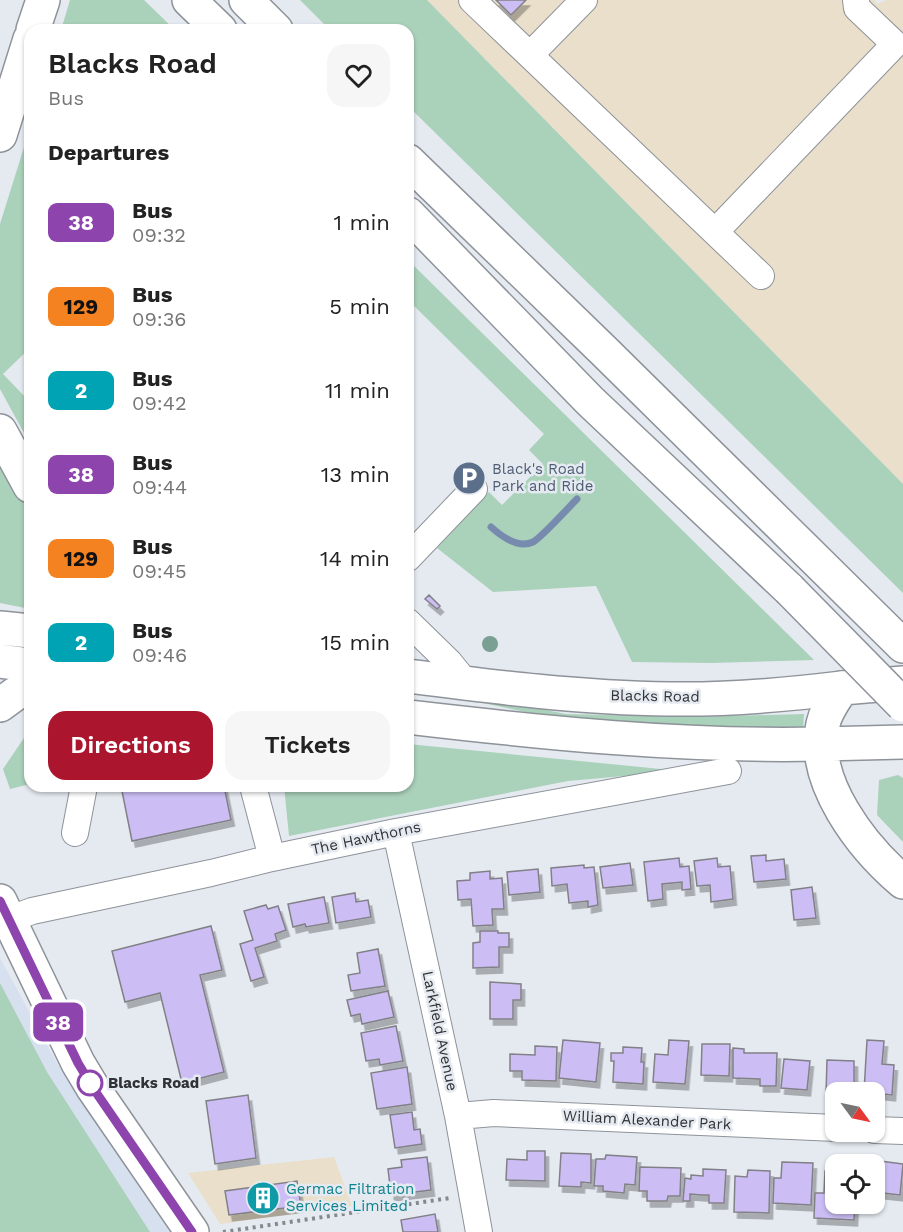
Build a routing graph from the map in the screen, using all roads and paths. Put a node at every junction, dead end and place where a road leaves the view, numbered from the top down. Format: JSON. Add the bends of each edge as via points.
{"nodes":[{"id":1,"x":43,"y":0,"type":"edge"},
{"id":2,"x":189,"y":0,"type":"edge"},
{"id":3,"x":246,"y":0,"type":"edge"},
{"id":4,"x":472,"y":0,"type":"edge"},
{"id":5,"x":584,"y":0,"type":"edge"},
{"id":6,"x":855,"y":0,"type":"edge"},
{"id":7,"x":35,"y":24,"type":"edge"},
{"id":8,"x":214,"y":24,"type":"edge"},
{"id":9,"x":270,"y":24,"type":"edge"},
{"id":10,"x":530,"y":55,"type":"junction"},
{"id":11,"x":24,"y":58,"type":"edge"},
{"id":12,"x":0,"y":135,"type":"edge"},
{"id":13,"x":414,"y":167,"type":"edge"},
{"id":14,"x":414,"y":220,"type":"edge"},
{"id":15,"x":715,"y":232,"type":"junction"},
{"id":16,"x":760,"y":276,"type":"dead end"},
{"id":17,"x":0,"y":431,"type":"edge"},
{"id":18,"x":24,"y":475,"type":"edge"},
{"id":19,"x":474,"y":489,"type":"dead end"},
{"id":20,"x":414,"y":552,"type":"edge"},
{"id":21,"x":0,"y":628,"type":"edge"},
{"id":22,"x":414,"y":628,"type":"edge"},
{"id":23,"x":24,"y":630,"type":"edge"},
{"id":24,"x":893,"y":636,"type":"edge"},
{"id":25,"x":0,"y":661,"type":"edge"},
{"id":26,"x":24,"y":663,"type":"edge"},
{"id":27,"x":414,"y":677,"type":"edge"},
{"id":28,"x":466,"y":683,"type":"junction"},
{"id":29,"x":903,"y":683,"type":"edge"},
{"id":30,"x":842,"y":688,"type":"junction"},
{"id":31,"x":24,"y":689,"type":"edge"},
{"id":32,"x":0,"y":705,"type":"edge"},
{"id":33,"x":903,"y":705,"type":"edge"},
{"id":34,"x":414,"y":718,"type":"edge"},
{"id":35,"x":903,"y":742,"type":"edge"},
{"id":36,"x":820,"y":744,"type":"junction"},
{"id":37,"x":728,"y":771,"type":"dead end"},
{"id":38,"x":83,"y":792,"type":"edge"},
{"id":39,"x":255,"y":792,"type":"edge"},
{"id":40,"x":396,"y":832,"type":"junction"},
{"id":41,"x":75,"y":833,"type":"dead end"},
{"id":42,"x":272,"y":858,"type":"junction"},
{"id":43,"x":903,"y":882,"type":"edge"},
{"id":44,"x":4,"y":910,"type":"edge"},
{"id":45,"x":458,"y":1116,"type":"junction"},
{"id":46,"x":825,"y":1128,"type":"edge"},
{"id":47,"x":885,"y":1130,"type":"edge"},
{"id":48,"x":903,"y":1131,"type":"edge"},
{"id":49,"x":472,"y":1195,"type":"junction"},
{"id":50,"x":192,"y":1232,"type":"edge"},
{"id":51,"x":223,"y":1232,"type":"edge"},
{"id":52,"x":478,"y":1232,"type":"edge"}],
"edges":[{"from":1,"to":7,"type":"main road"},
{"from":2,"to":8,"type":"main road"},
{"from":3,"to":9,"type":"main road"},
{"from":4,"to":10,"type":"street"},
{"from":5,"to":10,"type":"street"},
{"from":6,"to":15,"type":"street","via":[[858,8],[895,44]]},
{"from":10,"to":15,"type":"street"},
{"from":11,"to":12,"type":"main road"},
{"from":13,"to":24,"type":"main road"},
{"from":14,"to":33,"type":"main road","bridge":true,"via":[[590,401],[789,589]]},
{"from":15,"to":16,"type":"street"},
{"from":17,"to":18,"type":"main road"},
{"from":19,"to":20,"type":"street"},
{"from":21,"to":23,"type":"main road"},
{"from":22,"to":28,"type":"street"},
{"from":25,"to":26,"type":"main road"},
{"from":27,"to":28,"type":"main road","name":"Blacks Road"},
{"from":28,"to":30,"type":"main road","name":"Blacks Road","via":[[669,699]]},
{"from":29,"to":30,"type":"main road","name":"Blacks Road"},
{"from":30,"to":36,"type":"main road","via":[[828,711]]},
{"from":31,"to":32,"type":"main road"},
{"from":34,"to":36,"type":"main road","via":[[620,739],[715,745]]},
{"from":35,"to":36,"type":"main road"},
{"from":36,"to":43,"type":"main road","via":[[826,776],[838,804],[873,853]]},
{"from":37,"to":40,"type":"street","name":"The Hawthorns"},
{"from":38,"to":41,"type":"street"},
{"from":39,"to":42,"type":"street"},
{"from":40,"to":42,"type":"street","name":"The Hawthorns"},
{"from":40,"to":45,"type":"street","name":"Larkfield Avenue"},
{"from":42,"to":44,"type":"street","name":"The Hawthorns","via":[[32,911]]},
{"from":44,"to":50,"type":"main road","via":[[83,1071]]},
{"from":45,"to":46,"type":"street","name":"William Alexander Park","via":[[494,1113]]},
{"from":45,"to":49,"type":"street","name":"Larkfield Avenue"},
{"from":47,"to":48,"type":"street"},
{"from":49,"to":51,"type":"path"},
{"from":49,"to":52,"type":"street","name":"Larkfield Avenue"}]}
